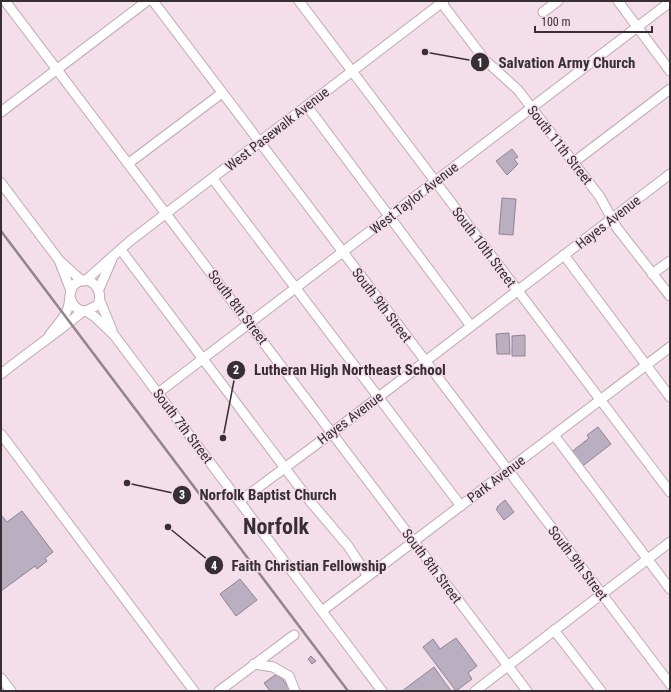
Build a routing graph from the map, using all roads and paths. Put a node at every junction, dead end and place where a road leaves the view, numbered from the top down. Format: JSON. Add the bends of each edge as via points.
{"nodes":[{"id":1,"x":6,"y":1,"type":"edge"},
{"id":2,"x":147,"y":1,"type":"edge"},
{"id":3,"x":153,"y":1,"type":"edge"},
{"id":4,"x":299,"y":1,"type":"edge"},
{"id":5,"x":558,"y":1,"type":"edge"},
{"id":6,"x":618,"y":1,"type":"edge"},
{"id":7,"x":442,"y":2,"type":"edge"},
{"id":8,"x":670,"y":2,"type":"edge"},
{"id":9,"x":543,"y":12,"type":"dead end"},
{"id":10,"x":637,"y":27,"type":"junction"},
{"id":11,"x":58,"y":69,"type":"junction"},
{"id":12,"x":670,"y":71,"type":"edge"},
{"id":13,"x":352,"y":72,"type":"junction"},
{"id":14,"x":670,"y":89,"type":"edge"},
{"id":15,"x":222,"y":92,"type":"junction"},
{"id":16,"x":307,"y":106,"type":"junction"},
{"id":17,"x":532,"y":108,"type":"junction"},
{"id":18,"x":1,"y":112,"type":"edge"},
{"id":19,"x":261,"y":142,"type":"junction"},
{"id":20,"x":574,"y":162,"type":"junction"},
{"id":21,"x":129,"y":163,"type":"junction"},
{"id":22,"x":670,"y":174,"type":"edge"},
{"id":23,"x":213,"y":179,"type":"junction"},
{"id":24,"x":434,"y":182,"type":"junction"},
{"id":25,"x":1,"y":183,"type":"edge"},
{"id":26,"x":167,"y":214,"type":"junction"},
{"id":27,"x":391,"y":216,"type":"junction"},
{"id":28,"x":611,"y":219,"type":"junction"},
{"id":29,"x":121,"y":250,"type":"junction"},
{"id":30,"x":343,"y":252,"type":"junction"},
{"id":31,"x":564,"y":255,"type":"junction"},
{"id":32,"x":112,"y":259,"type":"junction"},
{"id":33,"x":59,"y":260,"type":"junction"},
{"id":34,"x":670,"y":261,"type":"edge"},
{"id":35,"x":652,"y":274,"type":"junction"},
{"id":36,"x":84,"y":281,"type":"junction"},
{"id":37,"x":297,"y":287,"type":"junction"},
{"id":38,"x":99,"y":289,"type":"junction"},
{"id":39,"x":518,"y":291,"type":"junction"},
{"id":40,"x":71,"y":294,"type":"junction"},
{"id":41,"x":670,"y":296,"type":"edge"},
{"id":42,"x":100,"y":301,"type":"junction"},
{"id":43,"x":85,"y":311,"type":"junction"},
{"id":44,"x":250,"y":323,"type":"junction"},
{"id":45,"x":471,"y":326,"type":"junction"},
{"id":46,"x":114,"y":335,"type":"junction"},
{"id":47,"x":49,"y":336,"type":"junction"},
{"id":48,"x":670,"y":346,"type":"edge"},
{"id":49,"x":203,"y":359,"type":"junction"},
{"id":50,"x":424,"y":361,"type":"junction"},
{"id":51,"x":646,"y":365,"type":"junction"},
{"id":52,"x":1,"y":374,"type":"edge"},
{"id":53,"x":158,"y":393,"type":"junction"},
{"id":54,"x":379,"y":397,"type":"junction"},
{"id":55,"x":670,"y":397,"type":"edge"},
{"id":56,"x":600,"y":400,"type":"junction"},
{"id":57,"x":333,"y":432,"type":"junction"},
{"id":58,"x":1,"y":434,"type":"edge"},
{"id":59,"x":554,"y":435,"type":"junction"},
{"id":60,"x":285,"y":467,"type":"junction"},
{"id":61,"x":509,"y":470,"type":"junction"},
{"id":62,"x":670,"y":492,"type":"edge"},
{"id":63,"x":240,"y":501,"type":"junction"},
{"id":64,"x":461,"y":506,"type":"junction"},
{"id":65,"x":414,"y":542,"type":"junction"},
{"id":66,"x":670,"y":542,"type":"edge"},
{"id":67,"x":647,"y":559,"type":"junction"},
{"id":68,"x":368,"y":576,"type":"junction"},
{"id":69,"x":670,"y":589,"type":"edge"},
{"id":70,"x":601,"y":594,"type":"junction"},
{"id":71,"x":322,"y":611,"type":"junction"},
{"id":72,"x":554,"y":630,"type":"junction"},
{"id":73,"x":294,"y":635,"type":"dead end"},
{"id":74,"x":254,"y":664,"type":"junction"},
{"id":75,"x":508,"y":666,"type":"junction"},
{"id":76,"x":1,"y":678,"type":"edge"},
{"id":77,"x":670,"y":684,"type":"edge"},
{"id":78,"x":11,"y":691,"type":"edge"},
{"id":79,"x":194,"y":691,"type":"edge"},
{"id":80,"x":219,"y":691,"type":"edge"},
{"id":81,"x":295,"y":691,"type":"edge"},
{"id":82,"x":382,"y":691,"type":"edge"},
{"id":83,"x":475,"y":691,"type":"edge"},
{"id":84,"x":527,"y":691,"type":"edge"},
{"id":85,"x":601,"y":691,"type":"edge"}],
"edges":[{"from":1,"to":11,"type":"street","name":"South 8th Street"},
{"from":2,"to":11,"type":"street"},
{"from":3,"to":15,"type":"street","name":"South 9th Street"},
{"from":4,"to":13,"type":"street","name":"South 10th Street"},
{"from":5,"to":9,"type":"street"},
{"from":6,"to":10,"type":"street"},
{"from":7,"to":13,"type":"street","name":"West Pasewalk Avenue"},
{"from":7,"to":17,"type":"street","name":"South 11th Street","via":[[485,60],[518,90]]},
{"from":8,"to":10,"type":"street","name":"West Taylor Avenue"},
{"from":10,"to":12,"type":"street"},
{"from":10,"to":17,"type":"street","name":"West Taylor Avenue"},
{"from":11,"to":18,"type":"street"},
{"from":11,"to":21,"type":"street","name":"South 8th Street"},
{"from":13,"to":16,"type":"street","name":"West Pasewalk Avenue"},
{"from":13,"to":24,"type":"street","name":"South 10th Street"},
{"from":14,"to":20,"type":"street"},
{"from":15,"to":19,"type":"street","name":"South 9th Street"},
{"from":15,"to":21,"type":"street"},
{"from":16,"to":19,"type":"street","name":"West Pasewalk Avenue"},
{"from":16,"to":27,"type":"street"},
{"from":17,"to":20,"type":"street","name":"South 11th Street"},
{"from":17,"to":24,"type":"street","name":"West Taylor Avenue"},
{"from":19,"to":23,"type":"street","name":"West Pasewalk Avenue"},
{"from":19,"to":30,"type":"street","name":"South 9th Street"},
{"from":20,"to":28,"type":"street","name":"South 11th Street","via":[[600,197]]},
{"from":21,"to":26,"type":"street","name":"South 8th Street"},
{"from":22,"to":28,"type":"street","name":"Hayes Avenue"},
{"from":23,"to":26,"type":"street","name":"West Pasewalk Avenue"},
{"from":23,"to":37,"type":"street"},
{"from":24,"to":27,"type":"street","name":"West Taylor Avenue"},
{"from":24,"to":39,"type":"street","name":"South 10th Street"},
{"from":25,"to":33,"type":"street"},
{"from":26,"to":29,"type":"street","name":"West Pasewalk Avenue"},
{"from":26,"to":44,"type":"street","name":"South 8th Street"},
{"from":27,"to":30,"type":"street","name":"West Taylor Avenue"},
{"from":27,"to":45,"type":"street"},
{"from":28,"to":31,"type":"street","name":"Hayes Avenue"},
{"from":28,"to":35,"type":"street","name":"South 11th Street"},
{"from":29,"to":32,"type":"street","name":"West Pasewalk Avenue"},
{"from":29,"to":49,"type":"street"},
{"from":30,"to":37,"type":"street","name":"West Taylor Avenue"},
{"from":30,"to":50,"type":"street","name":"South 9th Street"},
{"from":31,"to":39,"type":"street","name":"Hayes Avenue"},
{"from":31,"to":51,"type":"street"},
{"from":32,"to":36,"type":"street","name":"West Pasewalk Avenue","via":[[102,264]]},
{"from":32,"to":38,"type":"street","name":"West Pasewalk Avenue"},
{"from":33,"to":36,"type":"street"},
{"from":33,"to":40,"type":"street"},
{"from":34,"to":35,"type":"street"},
{"from":35,"to":41,"type":"street","name":"South 11th Street"},
{"from":36,"to":38,"type":"street","via":[[92,282]]},
{"from":36,"to":40,"type":"street","via":[[75,284]]},
{"from":37,"to":44,"type":"street","name":"West Taylor Avenue"},
{"from":37,"to":54,"type":"street"},
{"from":38,"to":42,"type":"street"},
{"from":39,"to":45,"type":"street","name":"Hayes Avenue"},
{"from":39,"to":56,"type":"street","name":"South 10th Street"},
{"from":40,"to":43,"type":"street","via":[[74,306]]},
{"from":40,"to":47,"type":"street","via":[[67,312]]},
{"from":42,"to":43,"type":"street","via":[[94,308]]},
{"from":42,"to":46,"type":"street","name":"South 7th Street"},
{"from":43,"to":46,"type":"street","name":"South 7th Street"},
{"from":43,"to":47,"type":"street"},
{"from":44,"to":49,"type":"street","name":"West Taylor Avenue"},
{"from":44,"to":57,"type":"street","name":"South 8th Street"},
{"from":45,"to":50,"type":"street","name":"Hayes Avenue"},
{"from":46,"to":53,"type":"street","name":"South 7th Street"},
{"from":47,"to":52,"type":"street"},
{"from":48,"to":51,"type":"street","name":"Park Avenue"},
{"from":49,"to":53,"type":"street","name":"West Taylor Avenue"},
{"from":49,"to":60,"type":"street"},
{"from":50,"to":54,"type":"street","name":"Hayes Avenue"},
{"from":50,"to":61,"type":"street","name":"South 9th Street"},
{"from":51,"to":55,"type":"street"},
{"from":51,"to":56,"type":"street","name":"Park Avenue"},
{"from":53,"to":63,"type":"street","name":"South 7th Street"},
{"from":54,"to":57,"type":"street","name":"Hayes Avenue"},
{"from":54,"to":64,"type":"street"},
{"from":56,"to":59,"type":"street","name":"Park Avenue"},
{"from":56,"to":62,"type":"street","name":"South 10th Street"},
{"from":57,"to":60,"type":"street","name":"Hayes Avenue"},
{"from":57,"to":65,"type":"street","name":"South 8th Street"},
{"from":58,"to":79,"type":"street"},
{"from":59,"to":61,"type":"street","name":"Park Avenue"},
{"from":59,"to":67,"type":"street"},
{"from":60,"to":63,"type":"street","name":"Hayes Avenue"},
{"from":60,"to":68,"type":"street","via":[[348,546]]},
{"from":61,"to":64,"type":"street","name":"Park Avenue"},
{"from":61,"to":70,"type":"street","name":"South 9th Street"},
{"from":63,"to":71,"type":"street","name":"South 7th Street"},
{"from":64,"to":65,"type":"street","name":"Park Avenue"},
{"from":65,"to":68,"type":"street","name":"Park Avenue"},
{"from":65,"to":75,"type":"street","name":"South 8th Street"},
{"from":66,"to":67,"type":"street"},
{"from":67,"to":69,"type":"street"},
{"from":67,"to":70,"type":"street"},
{"from":68,"to":71,"type":"street","name":"Park Avenue"},
{"from":70,"to":72,"type":"street"},
{"from":70,"to":77,"type":"street","name":"South 9th Street"},
{"from":71,"to":82,"type":"street","name":"South 7th Street"},
{"from":72,"to":75,"type":"street"},
{"from":72,"to":85,"type":"street"},
{"from":73,"to":74,"type":"street"},
{"from":74,"to":80,"type":"street"},
{"from":74,"to":81,"type":"street","via":[[273,667],[289,676]]},
{"from":75,"to":83,"type":"street"},
{"from":75,"to":84,"type":"street","name":"South 8th Street"},
{"from":76,"to":78,"type":"street"}]}
